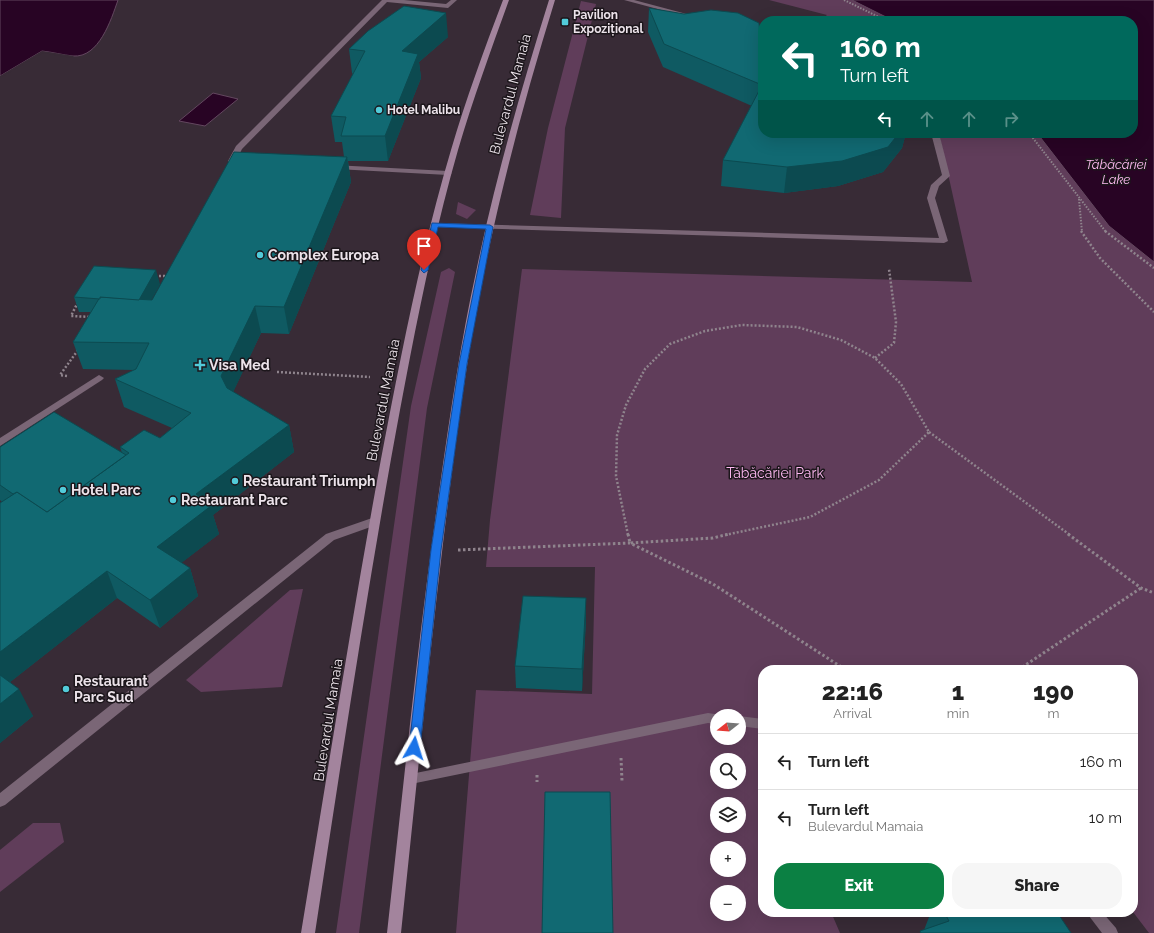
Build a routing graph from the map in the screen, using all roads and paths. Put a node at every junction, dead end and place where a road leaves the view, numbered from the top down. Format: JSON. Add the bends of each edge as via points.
{"nodes":[{"id":1,"x":454,"y":0,"type":"edge"},
{"id":2,"x":506,"y":0,"type":"edge"},
{"id":3,"x":552,"y":0,"type":"edge"},
{"id":4,"x":628,"y":0,"type":"edge"},
{"id":5,"x":844,"y":0,"type":"edge"},
{"id":6,"x":877,"y":16,"type":"edge"},
{"id":7,"x":702,"y":19,"type":"edge"},
{"id":8,"x":936,"y":138,"type":"edge"},
{"id":9,"x":1033,"y":138,"type":"edge"},
{"id":10,"x":234,"y":164,"type":"edge"},
{"id":11,"x":327,"y":167,"type":"edge"},
{"id":12,"x":448,"y":173,"type":"junction"},
{"id":13,"x":1079,"y":198,"type":"junction"},
{"id":14,"x":435,"y":225,"type":"junction"},
{"id":15,"x":490,"y":227,"type":"junction"},
{"id":16,"x":1154,"y":268,"type":"edge"},
{"id":17,"x":889,"y":269,"type":"dead end"},
{"id":18,"x":151,"y":276,"type":"edge"},
{"id":19,"x":166,"y":276,"type":"edge"},
{"id":20,"x":81,"y":296,"type":"edge"},
{"id":21,"x":1154,"y":312,"type":"edge"},
{"id":22,"x":94,"y":317,"type":"edge"},
{"id":23,"x":79,"y":349,"type":"edge"},
{"id":24,"x":875,"y":358,"type":"junction"},
{"id":25,"x":277,"y":372,"type":"dead end"},
{"id":26,"x":370,"y":377,"type":"dead end"},
{"id":27,"x":100,"y":378,"type":"joint"},
{"id":28,"x":929,"y":432,"type":"junction"},
{"id":29,"x":0,"y":444,"type":"edge"},
{"id":30,"x":375,"y":521,"type":"junction"},
{"id":31,"x":630,"y":543,"type":"junction"},
{"id":32,"x":436,"y":550,"type":"junction"},
{"id":33,"x":1141,"y":588,"type":"junction"},
{"id":34,"x":1154,"y":593,"type":"edge"},
{"id":35,"x":838,"y":665,"type":"edge"},
{"id":36,"x":1026,"y":665,"type":"edge"},
{"id":37,"x":710,"y":718,"type":"edge"},
{"id":38,"x":746,"y":722,"type":"edge"},
{"id":39,"x":758,"y":723,"type":"edge"},
{"id":40,"x":620,"y":750,"type":"dead end"},
{"id":41,"x":411,"y":779,"type":"junction"},
{"id":42,"x":622,"y":782,"type":"dead end"},
{"id":43,"x":0,"y":801,"type":"edge"},
{"id":44,"x":1097,"y":917,"type":"edge"},
{"id":45,"x":308,"y":933,"type":"edge"},
{"id":46,"x":394,"y":933,"type":"edge"},
{"id":47,"x":1111,"y":933,"type":"edge"}],
"edges":[{"from":1,"to":10,"type":"street","via":[[448,6],[386,0],[239,148]]},
{"from":2,"to":12,"type":"main road","name":"Bulevardul Mamaia","via":[[471,97]]},
{"from":3,"to":15,"type":"main road","name":"Bulevardul Mamaia","via":[[516,122]]},
{"from":4,"to":7,"type":"street"},
{"from":5,"to":6,"type":"path"},
{"from":8,"to":15,"type":"street","via":[[946,176],[935,185],[931,198],[944,241]]},
{"from":9,"to":13,"type":"path"},
{"from":11,"to":12,"type":"street"},
{"from":12,"to":14,"type":"main road","name":"Bulevardul Mamaia"},
{"from":13,"to":16,"type":"path","via":[[1105,232]]},
{"from":13,"to":21,"type":"path","via":[[1081,230],[1100,258]]},
{"from":14,"to":15,"type":"street"},
{"from":14,"to":30,"type":"main road","name":"Bulevardul Mamaia","via":[[404,362]]},
{"from":15,"to":32,"type":"main road","name":"Bulevardul Mamaia","via":[[463,364]]},
{"from":17,"to":24,"type":"path","via":[[896,322],[894,343]]},
{"from":18,"to":19,"type":"path"},
{"from":20,"to":22,"type":"path","via":[[71,316]]},
{"from":23,"to":27,"type":"path","via":[[60,375]]},
{"from":24,"to":28,"type":"path","via":[[901,384]]},
{"from":24,"to":31,"type":"path","via":[[841,340],[797,327],[742,325],[705,331],[670,344],[645,369],[626,405],[617,435],[616,476]]},
{"from":25,"to":26,"type":"path"},
{"from":27,"to":29,"type":"street"},
{"from":28,"to":31,"type":"path","via":[[879,480],[810,517],[713,538]]},
{"from":28,"to":33,"type":"path"},
{"from":30,"to":43,"type":"street","via":[[330,537]]},
{"from":30,"to":45,"type":"main road","name":"Bulevardul Mamaia"},
{"from":31,"to":32,"type":"path"},
{"from":31,"to":35,"type":"path","via":[[713,584]]},
{"from":32,"to":41,"type":"main road","name":"Bulevardul Mamaia"},
{"from":33,"to":34,"type":"path"},
{"from":33,"to":36,"type":"path"},
{"from":37,"to":41,"type":"street"},
{"from":38,"to":39,"type":"street"},
{"from":40,"to":42,"type":"path"},
{"from":41,"to":46,"type":"main road","name":"Bulevardul Mamaia"},
{"from":44,"to":47,"type":"street"}]}
